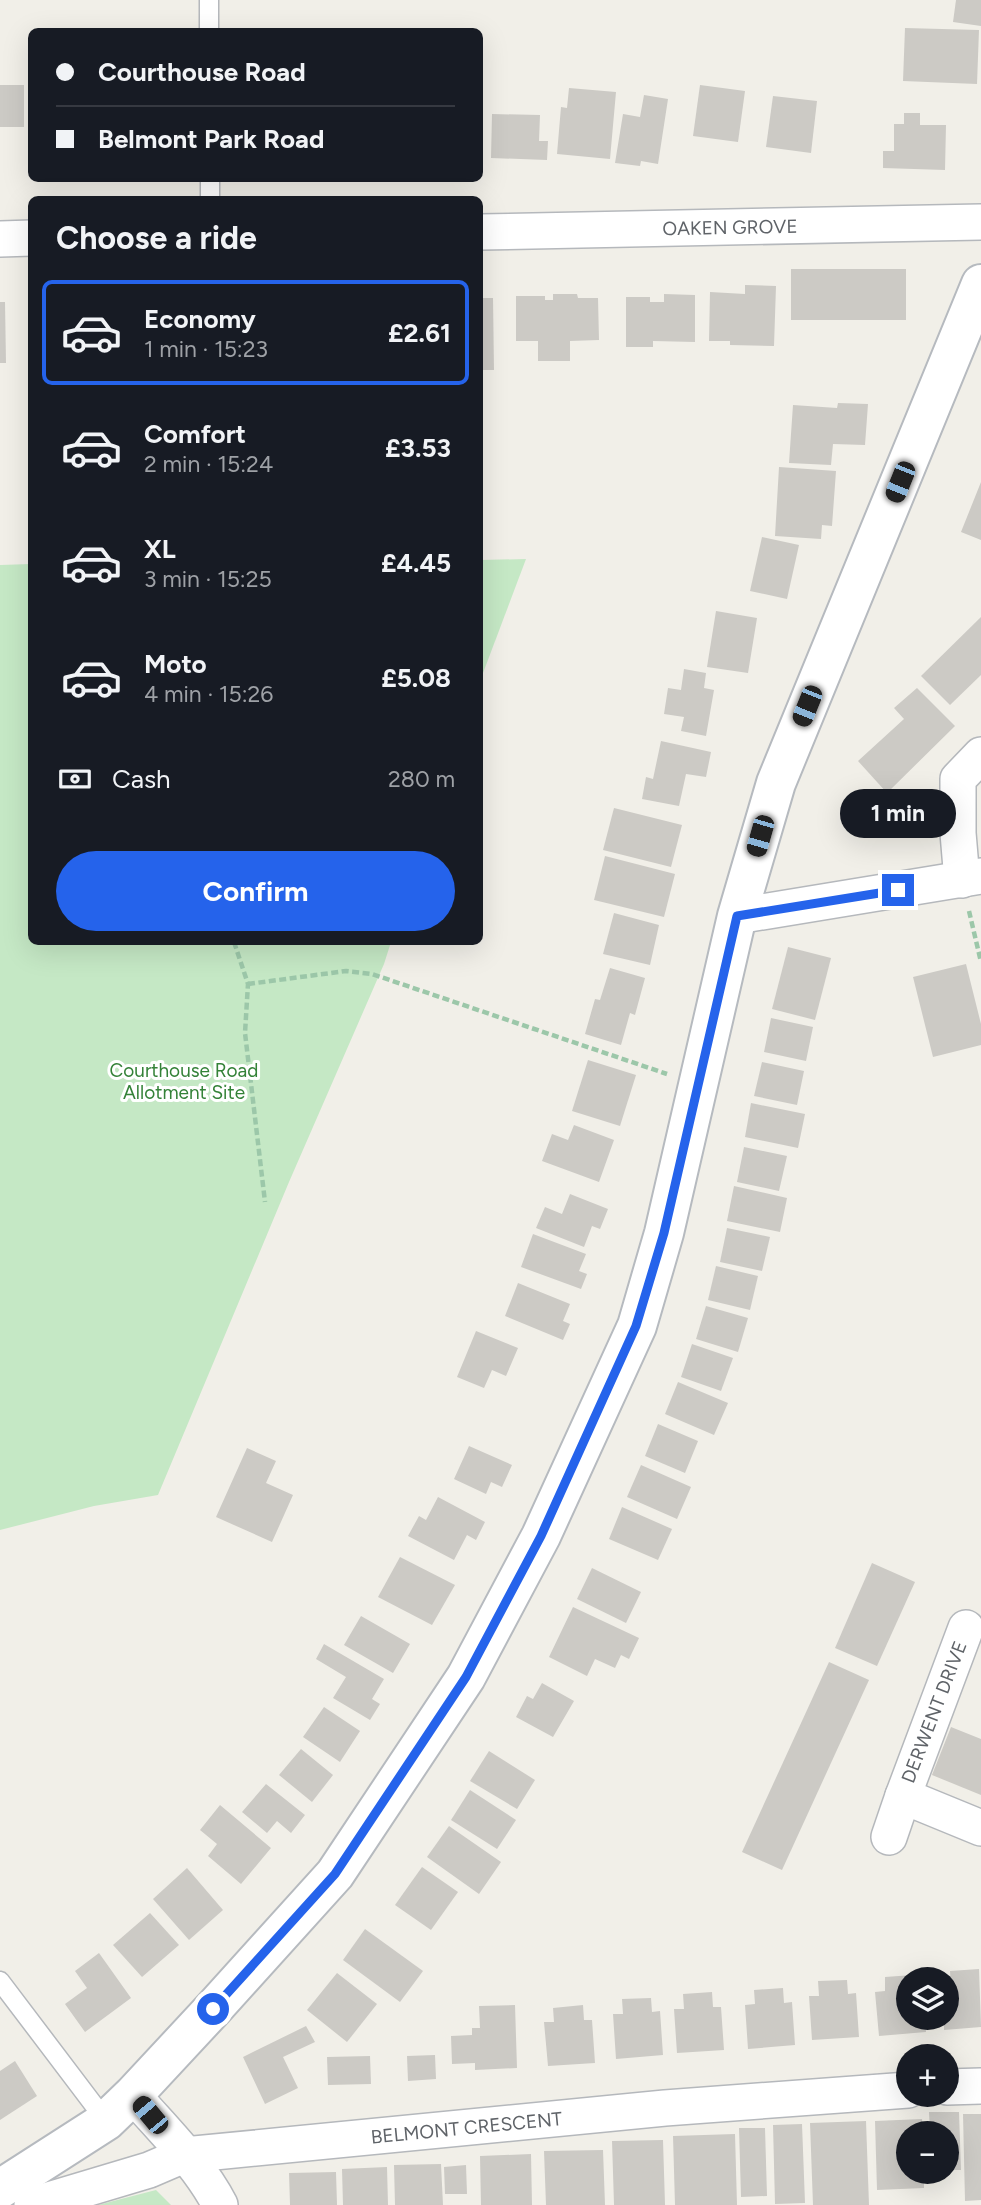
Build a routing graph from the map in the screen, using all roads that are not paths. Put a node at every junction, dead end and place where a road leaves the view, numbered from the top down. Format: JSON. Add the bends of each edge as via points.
{"nodes":[{"id":1,"x":209,"y":0,"type":"edge"},
{"id":2,"x":209,"y":28,"type":"edge"},
{"id":3,"x":981,"y":222,"type":"edge"},
{"id":4,"x":483,"y":232,"type":"edge"},
{"id":5,"x":0,"y":239,"type":"edge"},
{"id":6,"x":28,"y":239,"type":"edge"},
{"id":7,"x":981,"y":284,"type":"edge"},
{"id":8,"x":981,"y":755,"type":"edge"},
{"id":9,"x":971,"y":878,"type":"edge"},
{"id":10,"x":737,"y":916,"type":"junction"},
{"id":11,"x":966,"y":1628,"type":"dead end"},
{"id":12,"x":903,"y":1796,"type":"junction"},
{"id":13,"x":981,"y":1828,"type":"edge"},
{"id":14,"x":889,"y":1837,"type":"dead end"},
{"id":15,"x":0,"y":1981,"type":"edge"},
{"id":16,"x":981,"y":2086,"type":"edge"},
{"id":17,"x":959,"y":2087,"type":"edge"},
{"id":18,"x":896,"y":2091,"type":"edge"},
{"id":19,"x":120,"y":2108,"type":"junction"},
{"id":20,"x":184,"y":2155,"type":"junction"},
{"id":21,"x":0,"y":2189,"type":"edge"},
{"id":22,"x":32,"y":2205,"type":"edge"},
{"id":23,"x":220,"y":2205,"type":"edge"}],
"edges":[{"from":1,"to":2,"type":"lane"},
{"from":3,"to":4,"type":"street","name":"OAKEN GROVE"},
{"from":5,"to":6,"type":"street"},
{"from":7,"to":10,"type":"street","via":[[776,783]]},
{"from":8,"to":9,"type":"street","via":[[958,779],[958,833]]},
{"from":9,"to":10,"type":"street"},
{"from":10,"to":19,"type":"street","via":[[664,1233],[636,1326],[541,1536],[466,1677],[335,1874]]},
{"from":11,"to":12,"type":"street","name":"DERWENT DRIVE"},
{"from":12,"to":13,"type":"street","name":"DERWENT DRIVE"},
{"from":12,"to":14,"type":"street","name":"DERWENT DRIVE"},
{"from":15,"to":19,"type":"lane"},
{"from":16,"to":17,"type":"street"},
{"from":18,"to":20,"type":"street","name":"BELMONT CRESCENT","via":[[664,2108]]},
{"from":19,"to":20,"type":"street"},
{"from":19,"to":21,"type":"street"},
{"from":20,"to":22,"type":"street","name":"BELMONT CRESCENT"},
{"from":20,"to":23,"type":"street"}]}
